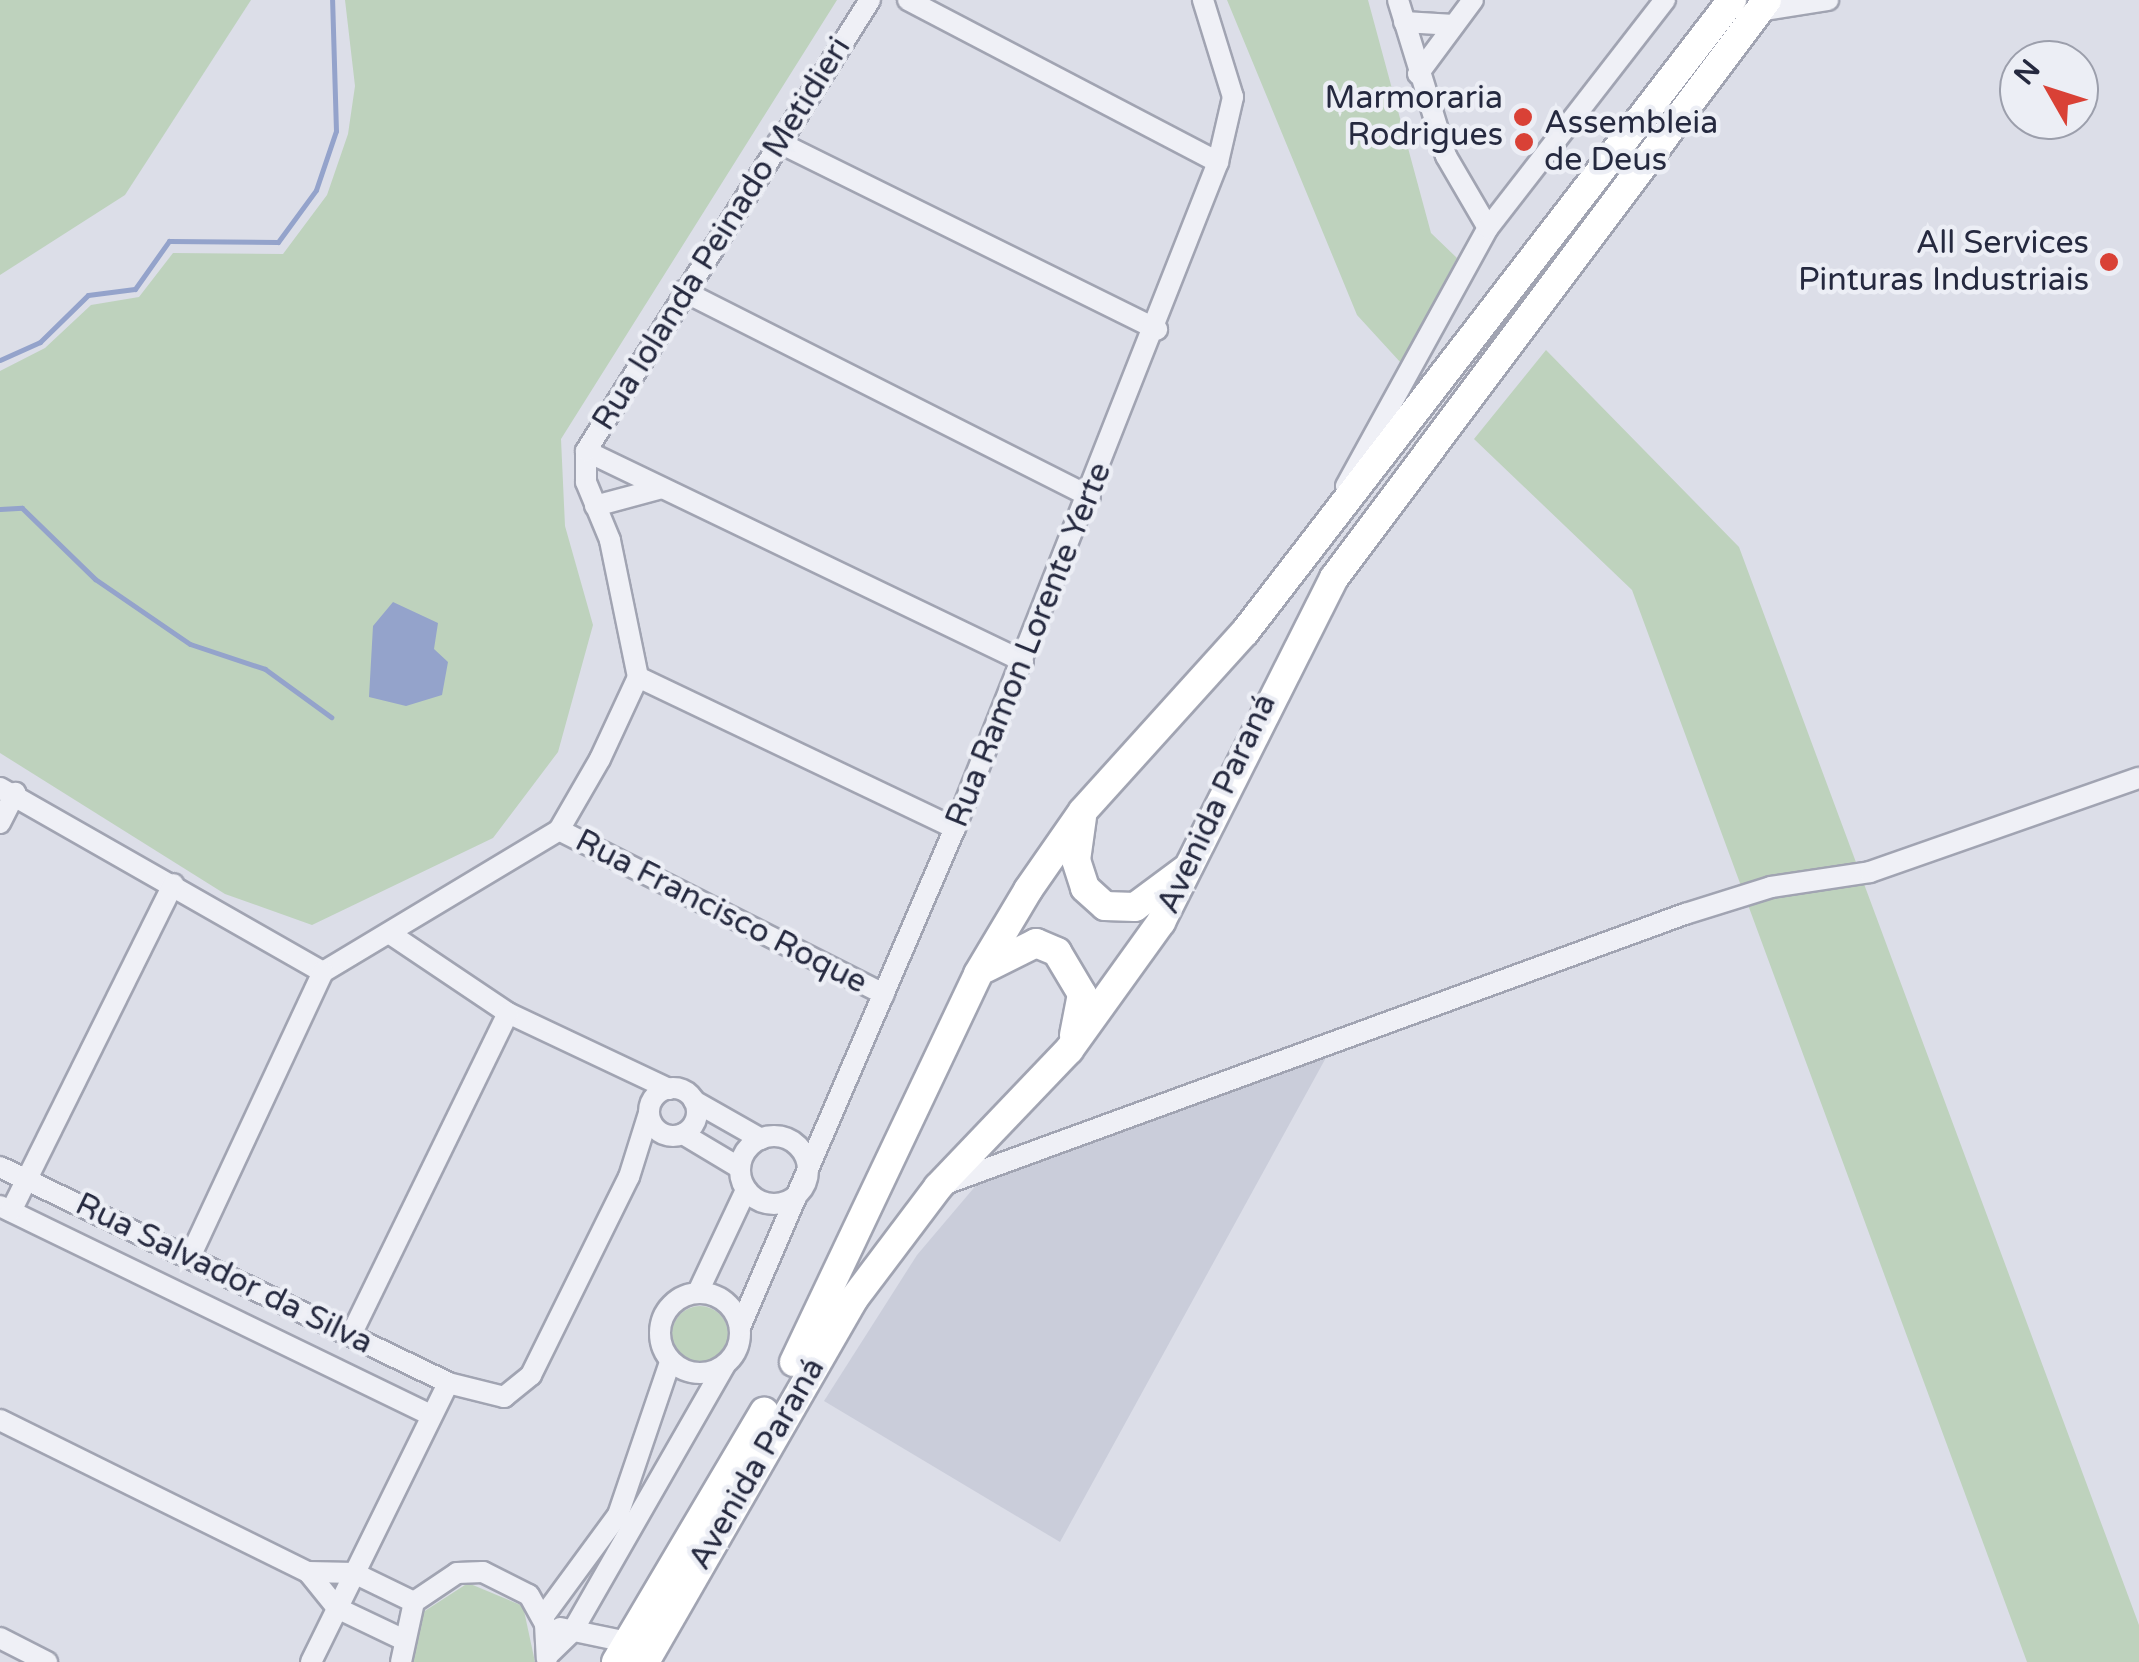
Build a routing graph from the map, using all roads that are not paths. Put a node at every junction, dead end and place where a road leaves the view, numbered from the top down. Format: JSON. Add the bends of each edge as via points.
{"nodes":[{"id":1,"x":870,"y":0,"type":"edge"},
{"id":2,"x":908,"y":0,"type":"edge"},
{"id":3,"x":1203,"y":0,"type":"edge"},
{"id":4,"x":1398,"y":0,"type":"edge"},
{"id":5,"x":1473,"y":0,"type":"edge"},
{"id":6,"x":1665,"y":0,"type":"edge"},
{"id":7,"x":1828,"y":0,"type":"edge"},
{"id":8,"x":1752,"y":4,"type":"edge"},
{"id":9,"x":1404,"y":22,"type":"junction"},
{"id":10,"x":1454,"y":25,"type":"junction"},
{"id":11,"x":1418,"y":74,"type":"junction"},
{"id":12,"x":778,"y":142,"type":"junction"},
{"id":13,"x":1218,"y":162,"type":"junction"},
{"id":14,"x":1488,"y":228,"type":"junction"},
{"id":15,"x":683,"y":291,"type":"junction"},
{"id":16,"x":1157,"y":329,"type":"junction"},
{"id":17,"x":586,"y":451,"type":"junction"},
{"id":18,"x":664,"y":488,"type":"junction"},
{"id":19,"x":622,"y":495,"type":"junction"},
{"id":20,"x":1090,"y":497,"type":"junction"},
{"id":21,"x":595,"y":506,"type":"junction"},
{"id":22,"x":1325,"y":529,"type":"junction"},
{"id":23,"x":610,"y":540,"type":"junction"},
{"id":24,"x":1023,"y":662,"type":"junction"},
{"id":25,"x":638,"y":677,"type":"junction"},
{"id":26,"x":2139,"y":778,"type":"edge"},
{"id":27,"x":7,"y":791,"type":"edge"},
{"id":28,"x":1083,"y":811,"type":"junction"},
{"id":29,"x":0,"y":823,"type":"edge"},
{"id":30,"x":955,"y":828,"type":"junction"},
{"id":31,"x":559,"y":830,"type":"junction"},
{"id":32,"x":1196,"y":861,"type":"junction"},
{"id":33,"x":173,"y":884,"type":"junction"},
{"id":34,"x":389,"y":933,"type":"junction"},
{"id":35,"x":323,"y":972,"type":"junction"},
{"id":36,"x":978,"y":974,"type":"junction"},
{"id":37,"x":884,"y":994,"type":"junction"},
{"id":38,"x":508,"y":1013,"type":"junction"},
{"id":39,"x":1068,"y":1050,"type":"junction"},
{"id":40,"x":614,"y":1064,"type":"junction"},
{"id":41,"x":669,"y":1089,"type":"junction"},
{"id":42,"x":694,"y":1101,"type":"junction"},
{"id":43,"x":650,"y":1107,"type":"junction"},
{"id":44,"x":675,"y":1134,"type":"junction"},
{"id":45,"x":761,"y":1139,"type":"junction"},
{"id":46,"x":0,"y":1167,"type":"edge"},
{"id":47,"x":740,"y":1168,"type":"junction"},
{"id":48,"x":629,"y":1177,"type":"junction"},
{"id":49,"x":26,"y":1179,"type":"junction"},
{"id":50,"x":804,"y":1186,"type":"junction"},
{"id":51,"x":938,"y":1187,"type":"junction"},
{"id":52,"x":746,"y":1190,"type":"junction"},
{"id":53,"x":6,"y":1209,"type":"edge"},
{"id":54,"x":190,"y":1256,"type":"junction"},
{"id":55,"x":698,"y":1292,"type":"junction"},
{"id":56,"x":740,"y":1327,"type":"junction"},
{"id":57,"x":351,"y":1335,"type":"junction"},
{"id":58,"x":670,"y":1362,"type":"junction"},
{"id":59,"x":725,"y":1365,"type":"junction"},
{"id":60,"x":448,"y":1382,"type":"junction"},
{"id":61,"x":431,"y":1415,"type":"junction"},
{"id":62,"x":0,"y":1420,"type":"edge"},
{"id":63,"x":308,"y":1572,"type":"junction"},
{"id":64,"x":354,"y":1573,"type":"junction"},
{"id":65,"x":414,"y":1602,"type":"junction"},
{"id":66,"x":337,"y":1608,"type":"junction"},
{"id":67,"x":544,"y":1621,"type":"junction"},
{"id":68,"x":572,"y":1632,"type":"junction"},
{"id":69,"x":0,"y":1638,"type":"edge"},
{"id":70,"x":400,"y":1638,"type":"junction"},
{"id":71,"x":629,"y":1655,"type":"edge"},
{"id":72,"x":547,"y":1659,"type":"edge"},
{"id":73,"x":46,"y":1662,"type":"edge"},
{"id":74,"x":310,"y":1662,"type":"edge"},
{"id":75,"x":401,"y":1662,"type":"edge"}],
"edges":[{"from":1,"to":12,"type":"street","name":"Rua Iolanda Peinado Metidieri"},
{"from":2,"to":13,"type":"street"},
{"from":3,"to":13,"type":"street","name":"Rua Ramon Lorente Yerte","via":[[1233,98]]},
{"from":4,"to":9,"type":"street"},
{"from":5,"to":10,"type":"street"},
{"from":6,"to":14,"type":"street"},
{"from":7,"to":8,"type":"street"},
{"from":8,"to":22,"type":"main road","name":"Avenida Paraná"},
{"from":8,"to":32,"type":"main road","name":"Avenida Paraná","via":[[1334,578],[1256,720]]},
{"from":9,"to":10,"type":"street"},
{"from":9,"to":11,"type":"street"},
{"from":10,"to":11,"type":"street"},
{"from":11,"to":14,"type":"street","via":[[1446,156]]},
{"from":12,"to":15,"type":"street","name":"Rua Iolanda Peinado Metidieri"},
{"from":12,"to":16,"type":"street"},
{"from":13,"to":16,"type":"street","name":"Rua Ramon Lorente Yerte"},
{"from":14,"to":22,"type":"street"},
{"from":15,"to":17,"type":"street","name":"Rua Iolanda Peinado Metidieri"},
{"from":15,"to":20,"type":"street"},
{"from":16,"to":20,"type":"street","name":"Rua Ramon Lorente Yerte"},
{"from":17,"to":18,"type":"street"},
{"from":17,"to":21,"type":"street","name":"Rua Iolanda Peinado Metidieri"},
{"from":18,"to":19,"type":"street"},
{"from":18,"to":24,"type":"street"},
{"from":19,"to":21,"type":"street"},
{"from":19,"to":23,"type":"street"},
{"from":20,"to":24,"type":"street","name":"Rua Ramon Lorente Yerte"},
{"from":21,"to":23,"type":"street","name":"Rua Iolanda Peinado Metidieri"},
{"from":22,"to":28,"type":"main road","name":"Avenida Paraná"},
{"from":23,"to":25,"type":"street","name":"Rua Iolanda Peinado Metidieri"},
{"from":24,"to":30,"type":"street","name":"Rua Ramon Lorente Yerte"},
{"from":25,"to":30,"type":"street"},
{"from":25,"to":31,"type":"street"},
{"from":26,"to":51,"type":"street","via":[[1870,872],[1771,887],[1685,914]]},
{"from":27,"to":29,"type":"street"},
{"from":27,"to":33,"type":"street"},
{"from":28,"to":32,"type":"main road","via":[[1076,860],[1085,888],[1106,906],[1134,908]]},
{"from":28,"to":36,"type":"main road","name":"Avenida Paraná"},
{"from":30,"to":37,"type":"street","name":"Rua Ramon Lorente Yerte"},
{"from":31,"to":34,"type":"street"},
{"from":31,"to":37,"type":"street","name":"Rua Francisco Roque"},
{"from":32,"to":39,"type":"main road","name":"Avenida Paraná","via":[[1130,971]]},
{"from":33,"to":35,"type":"street"},
{"from":33,"to":49,"type":"street"},
{"from":34,"to":35,"type":"street"},
{"from":34,"to":38,"type":"street"},
{"from":35,"to":54,"type":"street"},
{"from":36,"to":39,"type":"main road","via":[[1014,948],[1036,943],[1058,952],[1082,994]]},
{"from":36,"to":71,"type":"main road","name":"Avenida Paraná","via":[[831,1295]]},
{"from":37,"to":50,"type":"street","name":"Rua Ramon Lorente Yerte"},
{"from":38,"to":40,"type":"street"},
{"from":38,"to":57,"type":"street"},
{"from":39,"to":51,"type":"main road","name":"Avenida Paraná"},
{"from":40,"to":41,"type":"street"},
{"from":40,"to":43,"type":"street"},
{"from":41,"to":42,"type":"street"},
{"from":41,"to":43,"type":"street"},
{"from":42,"to":44,"type":"street"},
{"from":42,"to":45,"type":"street"},
{"from":43,"to":44,"type":"street"},
{"from":43,"to":48,"type":"street"},
{"from":44,"to":47,"type":"street"},
{"from":44,"to":48,"type":"street"},
{"from":45,"to":47,"type":"street"},
{"from":45,"to":50,"type":"street","via":[[784,1138],[802,1151]]},
{"from":46,"to":49,"type":"street","name":"Rua Salvador da Silva"},
{"from":47,"to":52,"type":"street"},
{"from":48,"to":60,"type":"street","name":"Rua Salvador da Silva","via":[[531,1376],[504,1397]]},
{"from":49,"to":53,"type":"street"},
{"from":49,"to":54,"type":"street","name":"Rua Salvador da Silva"},
{"from":50,"to":52,"type":"street","via":[[776,1204]]},
{"from":50,"to":56,"type":"street","name":"Rua Ramon Lorente Yerte"},
{"from":51,"to":71,"type":"main road","name":"Avenida Paraná","via":[[822,1350]]},
{"from":52,"to":55,"type":"street"},
{"from":53,"to":61,"type":"street"},
{"from":54,"to":57,"type":"street","name":"Rua Salvador da Silva"},
{"from":55,"to":56,"type":"street","via":[[730,1306]]},
{"from":55,"to":58,"type":"street","via":[[674,1302],[660,1324]]},
{"from":56,"to":59,"type":"street"},
{"from":57,"to":60,"type":"street","name":"Rua Salvador da Silva"},
{"from":58,"to":59,"type":"street","via":[[691,1373]]},
{"from":58,"to":67,"type":"street","via":[[618,1515]]},
{"from":59,"to":68,"type":"street"},
{"from":60,"to":61,"type":"street"},
{"from":61,"to":64,"type":"street"},
{"from":62,"to":63,"type":"street"},
{"from":63,"to":64,"type":"street"},
{"from":63,"to":66,"type":"street"},
{"from":64,"to":65,"type":"street"},
{"from":64,"to":66,"type":"street"},
{"from":65,"to":67,"type":"street","via":[[457,1574],[483,1572],[529,1595]]},
{"from":65,"to":70,"type":"street"},
{"from":66,"to":70,"type":"street"},
{"from":66,"to":74,"type":"street"},
{"from":67,"to":68,"type":"street"},
{"from":67,"to":72,"type":"street"},
{"from":68,"to":71,"type":"street"},
{"from":68,"to":72,"type":"street"},
{"from":69,"to":73,"type":"street"},
{"from":70,"to":75,"type":"street"}]}
